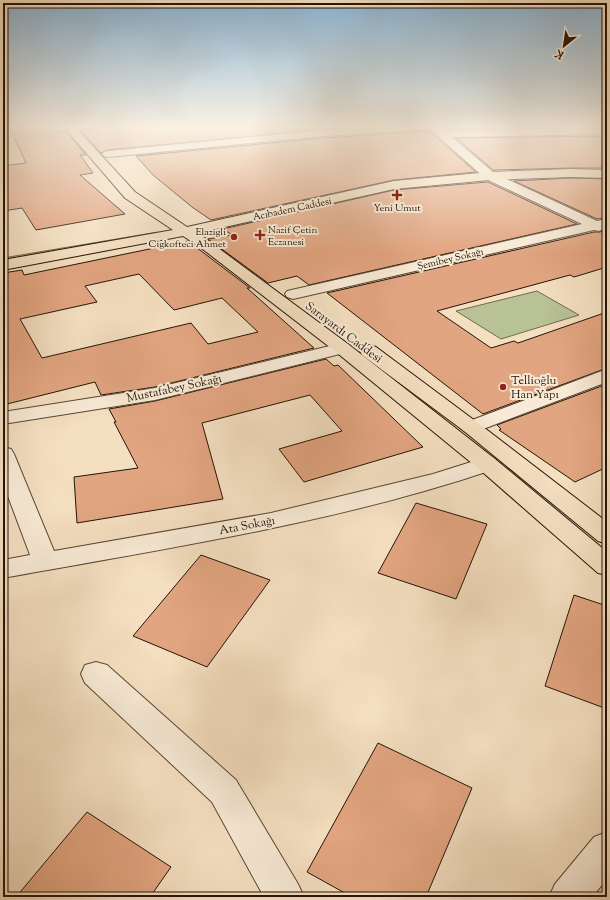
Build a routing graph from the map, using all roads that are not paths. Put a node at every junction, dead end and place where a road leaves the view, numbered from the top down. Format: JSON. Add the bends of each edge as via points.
{"nodes":[{"id":1,"x":107,"y":169,"type":"edge"},
{"id":2,"x":122,"y":169,"type":"edge"},
{"id":3,"x":481,"y":169,"type":"edge"},
{"id":4,"x":551,"y":169,"type":"edge"},
{"id":5,"x":487,"y":174,"type":"junction"},
{"id":6,"x":607,"y":174,"type":"edge"},
{"id":7,"x":130,"y":177,"type":"dead end"},
{"id":8,"x":141,"y":188,"type":"dead end"},
{"id":9,"x":151,"y":210,"type":"junction"},
{"id":10,"x":603,"y":227,"type":"edge"},
{"id":11,"x":193,"y":230,"type":"junction"},
{"id":12,"x":121,"y":235,"type":"junction"},
{"id":13,"x":161,"y":237,"type":"junction"},
{"id":14,"x":3,"y":254,"type":"edge"},
{"id":15,"x":3,"y":265,"type":"edge"},
{"id":16,"x":293,"y":294,"type":"junction"},
{"id":17,"x":342,"y":348,"type":"junction"},
{"id":18,"x":607,"y":375,"type":"edge"},
{"id":19,"x":3,"y":418,"type":"edge"},
{"id":20,"x":471,"y":427,"type":"junction"},
{"id":21,"x":3,"y":454,"type":"edge"},
{"id":22,"x":487,"y":464,"type":"junction"},
{"id":23,"x":607,"y":535,"type":"edge"},
{"id":24,"x":46,"y":562,"type":"junction"},
{"id":25,"x":607,"y":566,"type":"edge"},
{"id":26,"x":3,"y":569,"type":"edge"},
{"id":27,"x":96,"y":674,"type":"dead end"},
{"id":28,"x":607,"y":850,"type":"edge"},
{"id":29,"x":285,"y":897,"type":"edge"},
{"id":30,"x":568,"y":897,"type":"edge"}],
"edges":[{"from":1,"to":9,"type":"main road","name":"Sarayardı Caddesi","via":[[130,195]]},
{"from":2,"to":7,"type":"main road"},
{"from":3,"to":5,"type":"street"},
{"from":4,"to":5,"type":"main road","name":"Acıbadem Caddesi"},
{"from":5,"to":6,"type":"main road","name":"Acıbadem Caddesi"},
{"from":5,"to":10,"type":"street"},
{"from":5,"to":11,"type":"main road","name":"Acıbadem Caddesi","via":[[394,185]]},
{"from":8,"to":11,"type":"main road","name":"Sarayardı Caddesi"},
{"from":9,"to":11,"type":"main road","name":"Sarayardı Caddesi"},
{"from":9,"to":12,"type":"main road","via":[[142,225]]},
{"from":10,"to":16,"type":"street","name":"Şemibey Sokağı"},
{"from":11,"to":12,"type":"main road","name":"Acıbadem Caddesi"},
{"from":11,"to":13,"type":"main road","name":"Sarayardı Caddesi"},
{"from":11,"to":13,"type":"main road","name":"Acıbadem Caddesi"},
{"from":11,"to":16,"type":"main road","name":"Sarayardı Caddesi"},
{"from":11,"to":17,"type":"main road","name":"Sarayardı Caddesi"},
{"from":12,"to":14,"type":"main road","name":"Acıbadem Caddesi"},
{"from":13,"to":15,"type":"main road","name":"Acıbadem Caddesi"},
{"from":16,"to":20,"type":"main road","name":"Sarayardı Caddesi"},
{"from":17,"to":19,"type":"street","name":"Mustafabey Sokağı","via":[[155,394]]},
{"from":17,"to":22,"type":"main road","name":"Sarayardı Caddesi"},
{"from":18,"to":20,"type":"street"},
{"from":20,"to":23,"type":"main road","name":"Sarayardı Caddesi"},
{"from":21,"to":24,"type":"street"},
{"from":22,"to":24,"type":"street","name":"Ata Sokağı","via":[[439,480],[271,521]]},
{"from":22,"to":25,"type":"main road","name":"Sarayardı Caddesi"},
{"from":24,"to":26,"type":"street","name":"Ata Sokağı"},
{"from":27,"to":29,"type":"street","via":[[224,791]]},
{"from":28,"to":30,"type":"street"}]}
